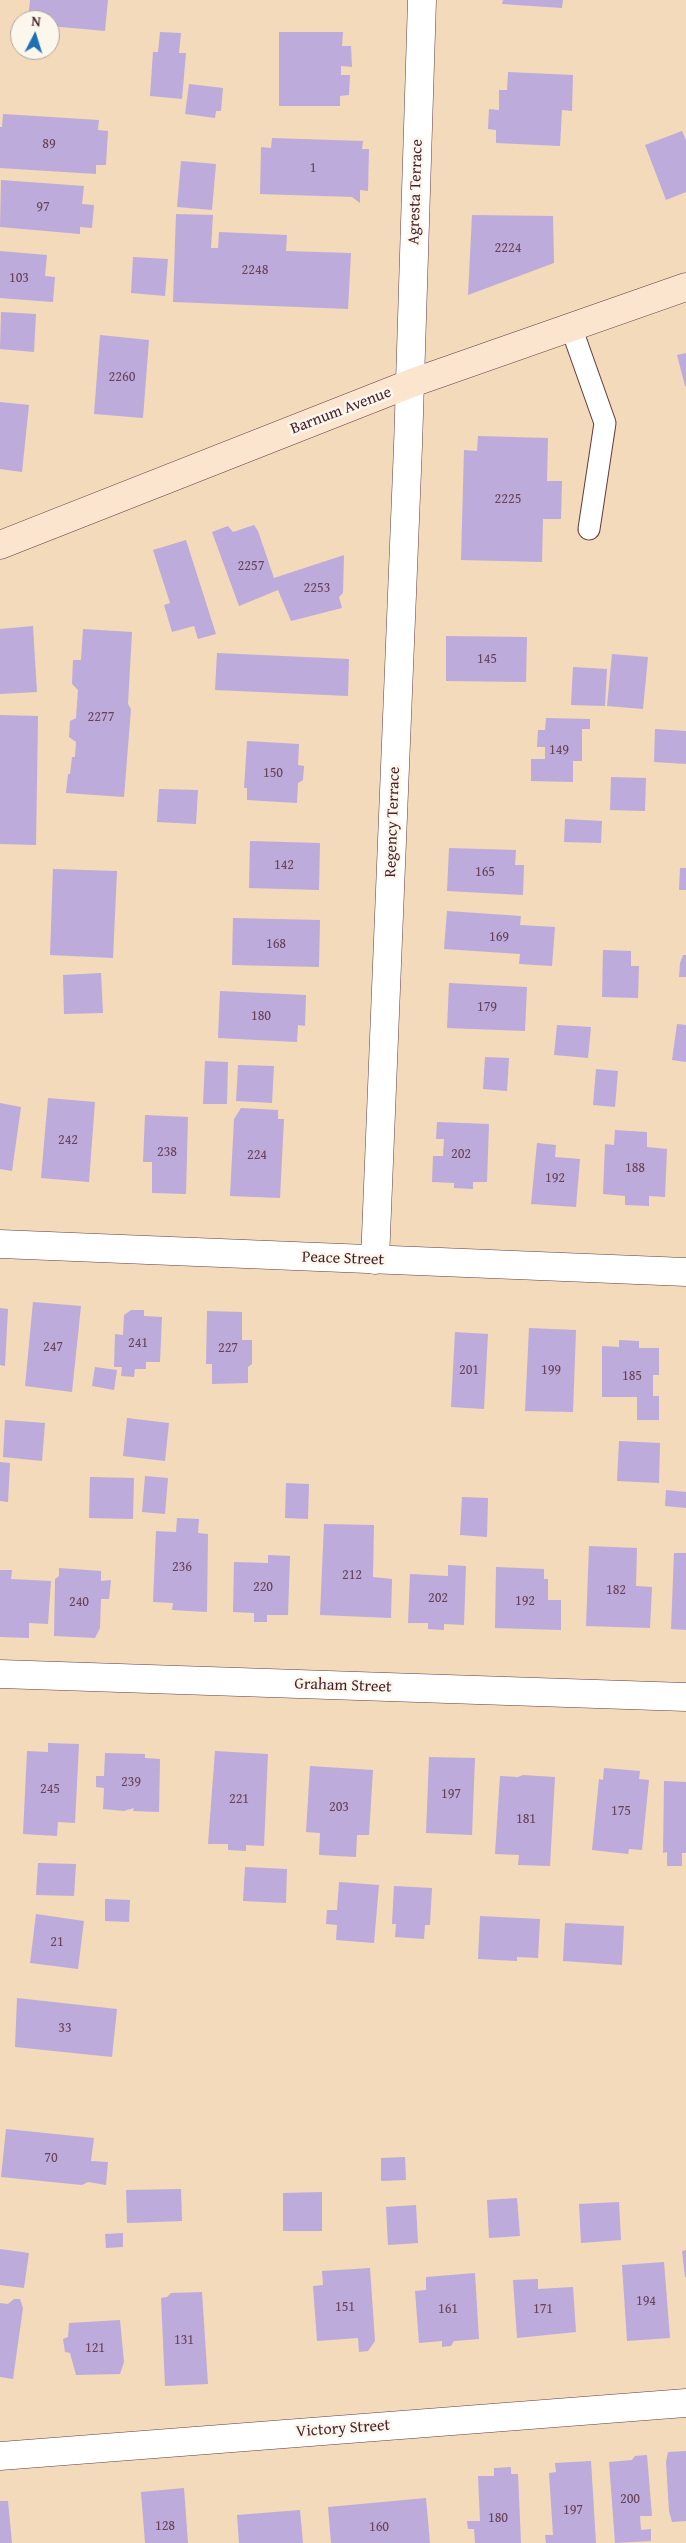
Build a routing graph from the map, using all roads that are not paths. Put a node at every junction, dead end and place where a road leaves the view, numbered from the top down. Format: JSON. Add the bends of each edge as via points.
{"nodes":[{"id":1,"x":422,"y":0,"type":"edge"},
{"id":2,"x":686,"y":287,"type":"edge"},
{"id":3,"x":571,"y":327,"type":"junction"},
{"id":4,"x":409,"y":384,"type":"junction"},
{"id":5,"x":588,"y":530,"type":"dead end"},
{"id":6,"x":0,"y":545,"type":"edge"},
{"id":7,"x":0,"y":1244,"type":"edge"},
{"id":8,"x":375,"y":1260,"type":"junction"},
{"id":9,"x":686,"y":1272,"type":"edge"},
{"id":10,"x":0,"y":1674,"type":"edge"},
{"id":11,"x":686,"y":1698,"type":"edge"},
{"id":12,"x":686,"y":2403,"type":"edge"},
{"id":13,"x":0,"y":2456,"type":"edge"}],
"edges":[{"from":1,"to":4,"type":"street","name":"Agresta Terrace"},
{"from":2,"to":3,"type":"main road","name":"Barnum Avenue"},
{"from":3,"to":4,"type":"main road","name":"Barnum Avenue"},
{"from":3,"to":5,"type":"lane","via":[[606,423]]},
{"from":4,"to":6,"type":"main road","name":"Barnum Avenue"},
{"from":4,"to":8,"type":"street","name":"Regency Terrace"},
{"from":7,"to":8,"type":"street","name":"Peace Street"},
{"from":8,"to":9,"type":"street","name":"Peace Street"},
{"from":10,"to":11,"type":"street","name":"Graham Street"},
{"from":12,"to":13,"type":"street","name":"Victory Street"}]}
